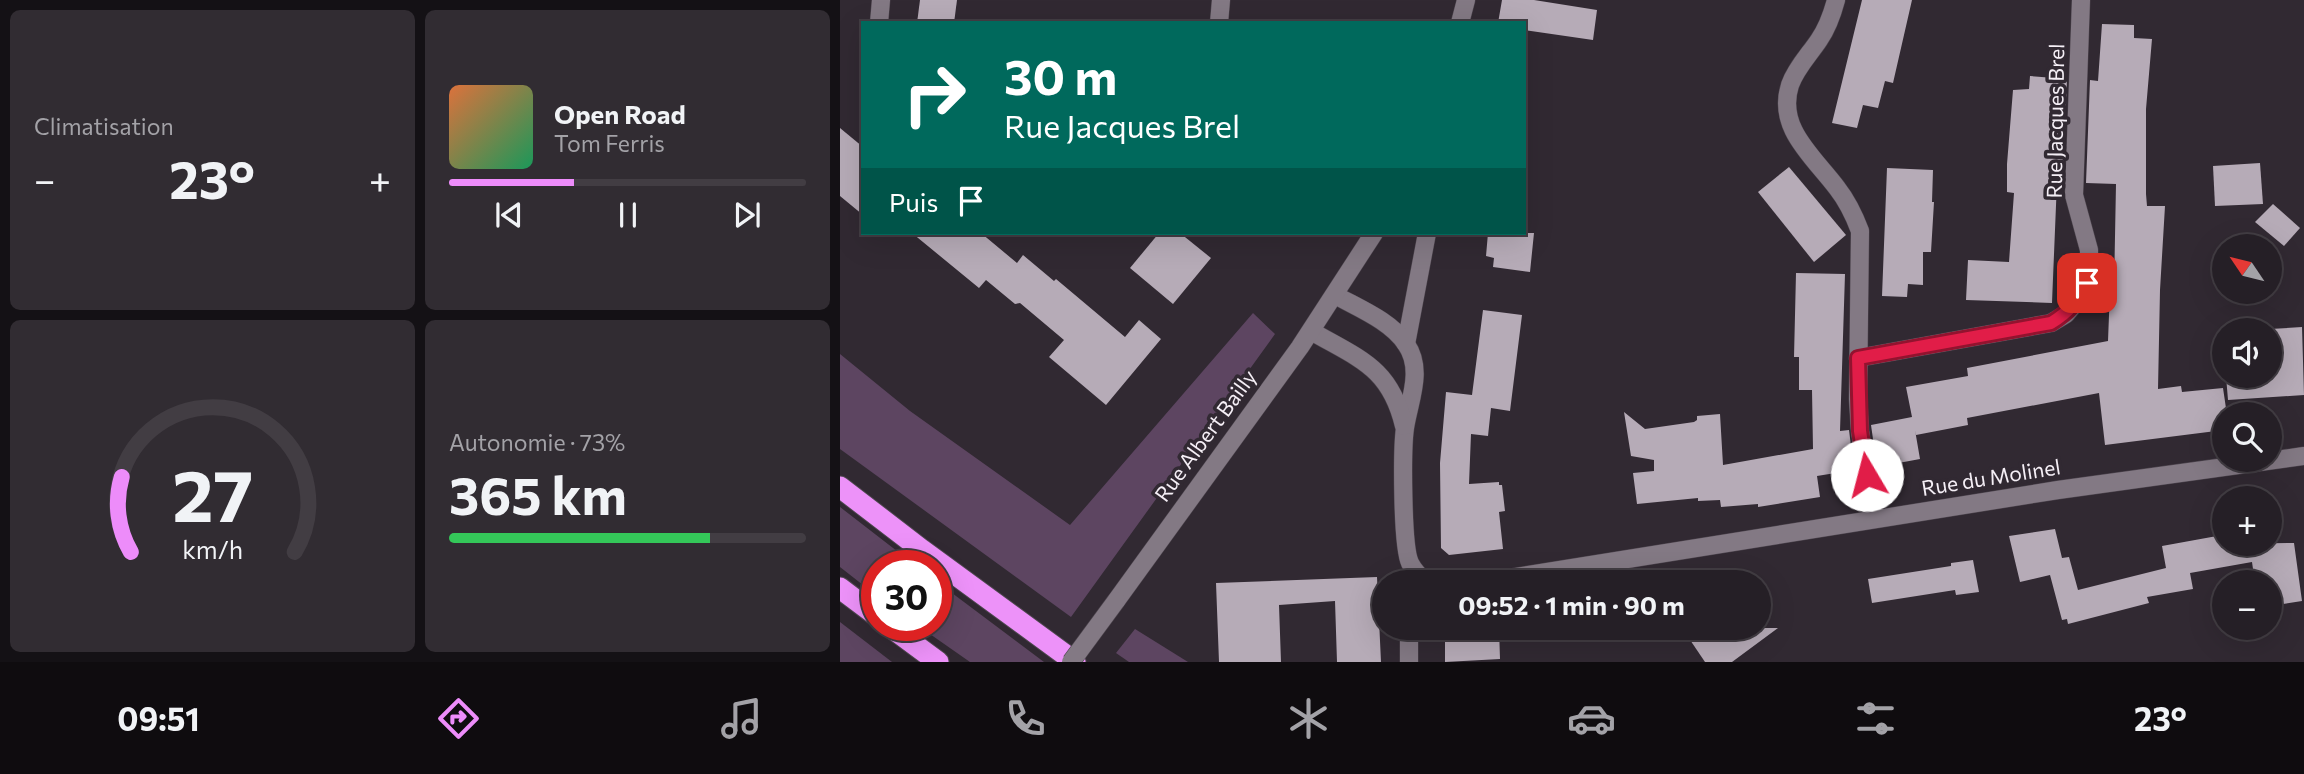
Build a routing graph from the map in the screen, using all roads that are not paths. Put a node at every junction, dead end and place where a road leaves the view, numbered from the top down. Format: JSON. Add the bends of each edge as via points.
{"nodes":[{"id":1,"x":881,"y":0,"type":"edge"},
{"id":2,"x":1221,"y":0,"type":"edge"},
{"id":3,"x":1466,"y":0,"type":"edge"},
{"id":4,"x":1836,"y":0,"type":"edge"},
{"id":5,"x":2081,"y":0,"type":"edge"},
{"id":6,"x":879,"y":21,"type":"edge"},
{"id":7,"x":1219,"y":21,"type":"edge"},
{"id":8,"x":1461,"y":21,"type":"edge"},
{"id":9,"x":1373,"y":235,"type":"edge"},
{"id":10,"x":1427,"y":235,"type":"edge"},
{"id":11,"x":1335,"y":295,"type":"junction"},
{"id":12,"x":1311,"y":331,"type":"junction"},
{"id":13,"x":1406,"y":344,"type":"junction"},
{"id":14,"x":1858,"y":358,"type":"junction"},
{"id":15,"x":1405,"y":429,"type":"junction"},
{"id":16,"x":2304,"y":456,"type":"edge"},
{"id":17,"x":840,"y":487,"type":"edge"},
{"id":18,"x":1873,"y":519,"type":"junction"},
{"id":19,"x":1414,"y":570,"type":"edge"},
{"id":20,"x":1558,"y":570,"type":"edge"},
{"id":21,"x":840,"y":588,"type":"edge"},
{"id":22,"x":861,"y":604,"type":"edge"},
{"id":23,"x":1409,"y":640,"type":"edge"},
{"id":24,"x":910,"y":641,"type":"edge"},
{"id":25,"x":938,"y":662,"type":"edge"},
{"id":26,"x":1073,"y":662,"type":"edge"},
{"id":27,"x":1409,"y":662,"type":"edge"}],
"edges":[{"from":1,"to":6,"type":"street"},
{"from":2,"to":7,"type":"street"},
{"from":3,"to":8,"type":"street"},
{"from":4,"to":14,"type":"street","via":[[1830,22],[1797,69],[1786,102],[1794,135],[1838,189],[1860,231]]},
{"from":5,"to":14,"type":"street","name":"Rue Jacques Brel","via":[[2074,195],[2089,250],[2087,283],[2078,300],[2051,323]]},
{"from":9,"to":11,"type":"street","name":"Rue Albert Bailly"},
{"from":10,"to":13,"type":"street"},
{"from":11,"to":12,"type":"street","name":"Rue Albert Bailly"},
{"from":11,"to":13,"type":"street","via":[[1381,322]]},
{"from":12,"to":15,"type":"street","via":[[1377,372],[1396,397]]},
{"from":12,"to":26,"type":"street","name":"Rue Albert Bailly","bridge":true},
{"from":13,"to":15,"type":"street","via":[[1414,380]]},
{"from":14,"to":18,"type":"street","via":[[1860,431]]},
{"from":15,"to":19,"type":"street","via":[[1405,538]]},
{"from":16,"to":18,"type":"street","name":"Rue du Molinel"},
{"from":17,"to":26,"type":"highway"},
{"from":18,"to":20,"type":"street","name":"Rue du Molinel"},
{"from":21,"to":22,"type":"highway"},
{"from":23,"to":27,"type":"street"},
{"from":24,"to":25,"type":"highway"}]}
